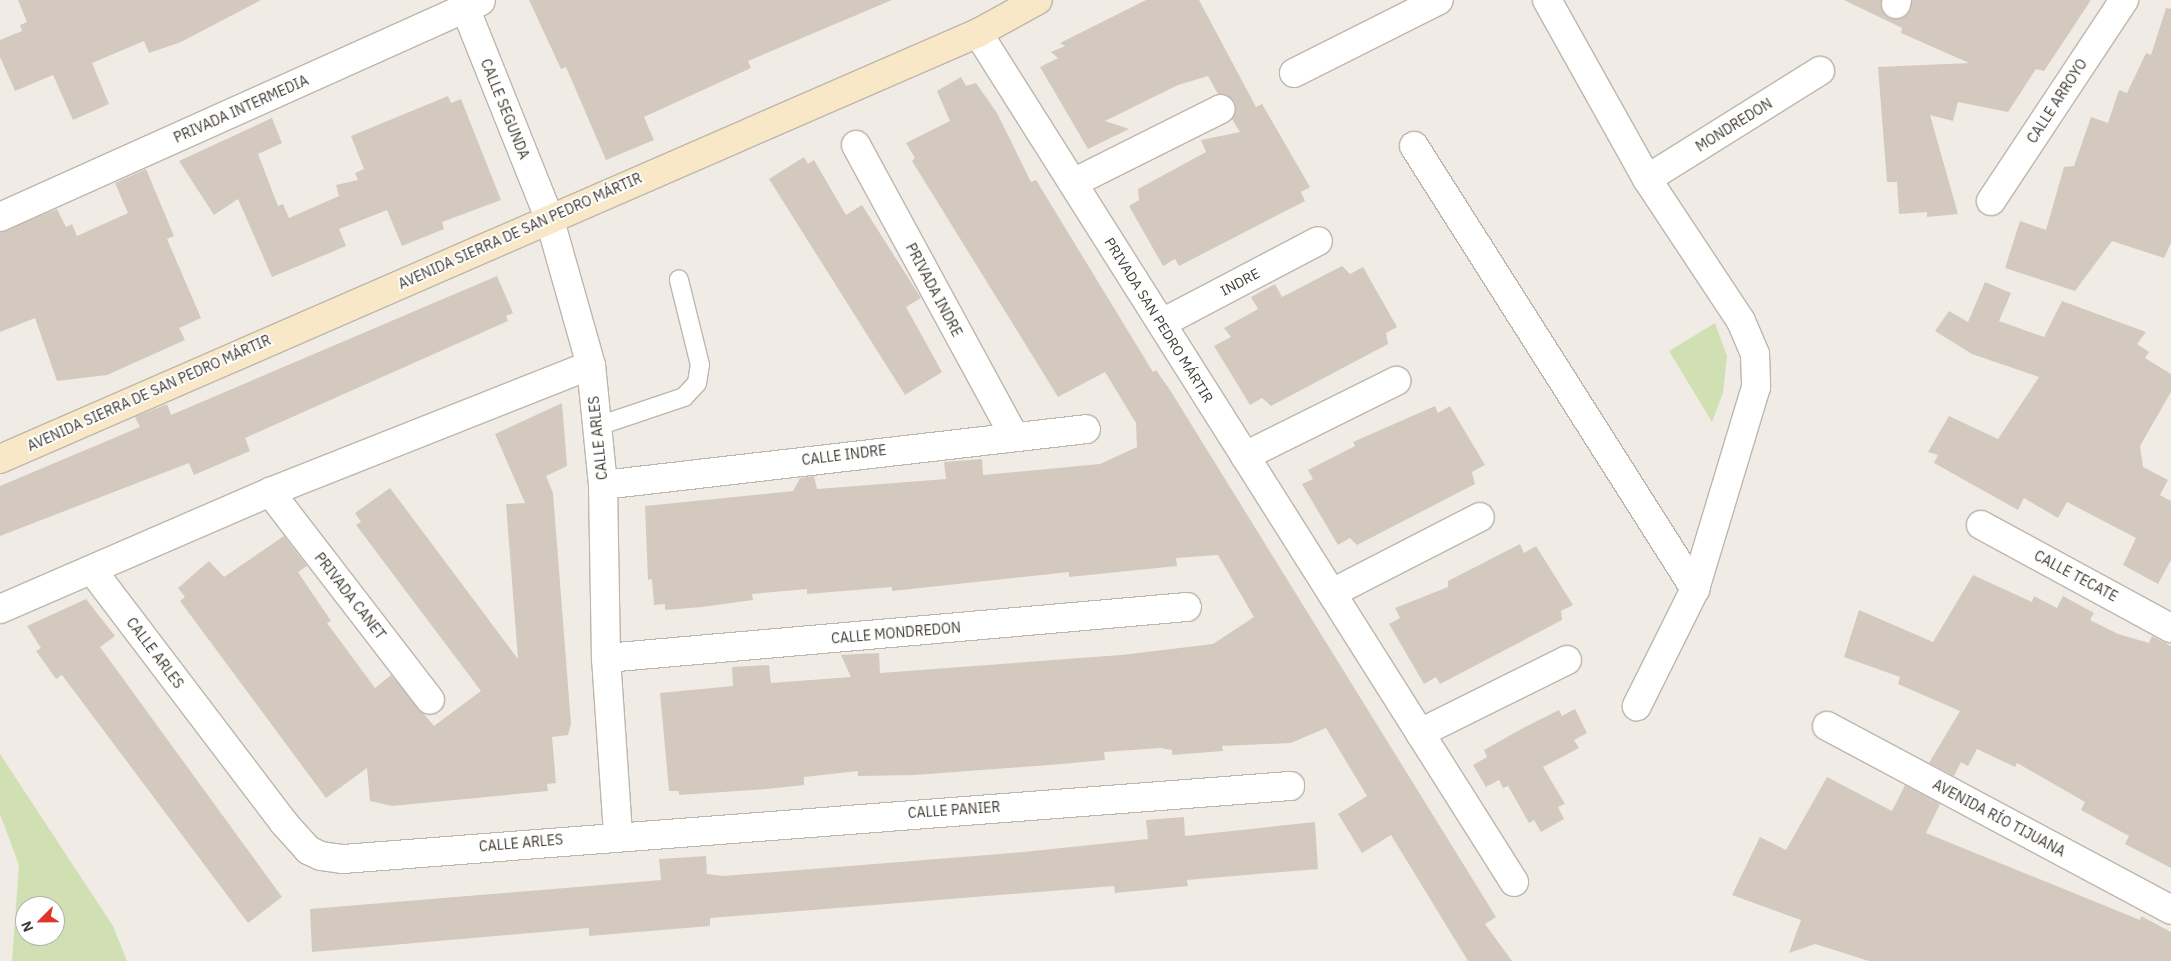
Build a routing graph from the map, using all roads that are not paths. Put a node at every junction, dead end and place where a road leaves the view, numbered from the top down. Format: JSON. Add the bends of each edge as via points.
{"nodes":[{"id":1,"x":1038,"y":0,"type":"edge"},
{"id":2,"x":1439,"y":0,"type":"edge"},
{"id":3,"x":1547,"y":0,"type":"edge"},
{"id":4,"x":2124,"y":0,"type":"edge"},
{"id":5,"x":470,"y":3,"type":"edge"},
{"id":6,"x":978,"y":33,"type":"junction"},
{"id":7,"x":1820,"y":71,"type":"dead end"},
{"id":8,"x":1294,"y":73,"type":"dead end"},
{"id":9,"x":1221,"y":109,"type":"dead end"},
{"id":10,"x":856,"y":145,"type":"dead end"},
{"id":11,"x":1414,"y":146,"type":"dead end"},
{"id":12,"x":1647,"y":179,"type":"junction"},
{"id":13,"x":1073,"y":183,"type":"junction"},
{"id":14,"x":1991,"y":202,"type":"dead end"},
{"id":15,"x":0,"y":217,"type":"edge"},
{"id":16,"x":549,"y":217,"type":"junction"},
{"id":17,"x":1318,"y":242,"type":"dead end"},
{"id":18,"x":679,"y":280,"type":"dead end"},
{"id":19,"x":1162,"y":323,"type":"junction"},
{"id":20,"x":590,"y":365,"type":"junction"},
{"id":21,"x":1396,"y":381,"type":"dead end"},
{"id":22,"x":598,"y":426,"type":"junction"},
{"id":23,"x":1086,"y":429,"type":"dead end"},
{"id":24,"x":1013,"y":434,"type":"junction"},
{"id":25,"x":1245,"y":456,"type":"junction"},
{"id":26,"x":0,"y":459,"type":"edge"},
{"id":27,"x":603,"y":485,"type":"junction"},
{"id":28,"x":270,"y":492,"type":"junction"},
{"id":29,"x":1480,"y":517,"type":"dead end"},
{"id":30,"x":1980,"y":525,"type":"dead end"},
{"id":31,"x":92,"y":570,"type":"junction"},
{"id":32,"x":1695,"y":589,"type":"junction"},
{"id":33,"x":1332,"y":592,"type":"junction"},
{"id":34,"x":1187,"y":608,"type":"dead end"},
{"id":35,"x":0,"y":609,"type":"edge"},
{"id":36,"x":2171,"y":628,"type":"edge"},
{"id":37,"x":606,"y":658,"type":"junction"},
{"id":38,"x":1568,"y":660,"type":"dead end"},
{"id":39,"x":430,"y":700,"type":"dead end"},
{"id":40,"x":1638,"y":706,"type":"dead end"},
{"id":41,"x":1827,"y":726,"type":"dead end"},
{"id":42,"x":1420,"y":733,"type":"junction"},
{"id":43,"x":1290,"y":786,"type":"dead end"},
{"id":44,"x":618,"y":835,"type":"junction"},
{"id":45,"x":1514,"y":882,"type":"dead end"},
{"id":46,"x":2171,"y":910,"type":"edge"}],
"edges":[{"from":1,"to":6,"type":"street","name":"AVENIDA SIERRA DE SAN PEDRO MÁRTIR"},
{"from":2,"to":8,"type":"street"},
{"from":3,"to":12,"type":"street"},
{"from":4,"to":14,"type":"street","name":"CALLE ARROYO"},
{"from":5,"to":15,"type":"street","name":"PRIVADA INTERMEDIA"},
{"from":5,"to":16,"type":"street","name":"CALLE SEGUNDA"},
{"from":6,"to":13,"type":"street","name":"PRIVADA SAN PEDRO MÁRTIR"},
{"from":6,"to":16,"type":"street","name":"AVENIDA SIERRA DE SAN PEDRO MÁRTIR"},
{"from":7,"to":12,"type":"street","name":"MONDREDON"},
{"from":9,"to":13,"type":"street"},
{"from":10,"to":24,"type":"street","name":"PRIVADA INDRE"},
{"from":11,"to":32,"type":"street"},
{"from":12,"to":32,"type":"street","via":[[1741,321],[1755,354],[1756,387]]},
{"from":13,"to":19,"type":"street","name":"PRIVADA SAN PEDRO MÁRTIR"},
{"from":16,"to":20,"type":"street","name":"CALLE ARLES"},
{"from":16,"to":26,"type":"street","name":"AVENIDA SIERRA DE SAN PEDRO MÁRTIR"},
{"from":17,"to":19,"type":"street","name":"INDRE"},
{"from":18,"to":22,"type":"lane","via":[[700,365],[697,383],[684,397]]},
{"from":19,"to":25,"type":"street","name":"PRIVADA SAN PEDRO MÁRTIR"},
{"from":20,"to":22,"type":"street","name":"CALLE ARLES"},
{"from":20,"to":28,"type":"street"},
{"from":21,"to":25,"type":"street"},
{"from":22,"to":27,"type":"street","name":"CALLE ARLES"},
{"from":23,"to":24,"type":"street","name":"CALLE INDRE"},
{"from":24,"to":27,"type":"street","name":"CALLE INDRE"},
{"from":25,"to":33,"type":"street","name":"PRIVADA SAN PEDRO MÁRTIR"},
{"from":27,"to":37,"type":"street","name":"CALLE ARLES"},
{"from":28,"to":31,"type":"street"},
{"from":28,"to":39,"type":"street","name":"PRIVADA CANET"},
{"from":29,"to":33,"type":"street"},
{"from":30,"to":36,"type":"street","name":"CALLE TECATE"},
{"from":31,"to":35,"type":"street"},
{"from":31,"to":44,"type":"street","name":"CALLE ARLES","via":[[308,850],[343,859]]},
{"from":32,"to":40,"type":"street"},
{"from":33,"to":42,"type":"street","name":"PRIVADA SAN PEDRO MÁRTIR"},
{"from":34,"to":37,"type":"street","name":"CALLE MONDREDON"},
{"from":37,"to":44,"type":"street","name":"CALLE ARLES"},
{"from":38,"to":42,"type":"street"},
{"from":41,"to":46,"type":"street","name":"AVENIDA RÍO TIJUANA"},
{"from":42,"to":45,"type":"street","name":"PRIVADA SAN PEDRO MÁRTIR"},
{"from":43,"to":44,"type":"street","name":"CALLE PANIER"}]}
